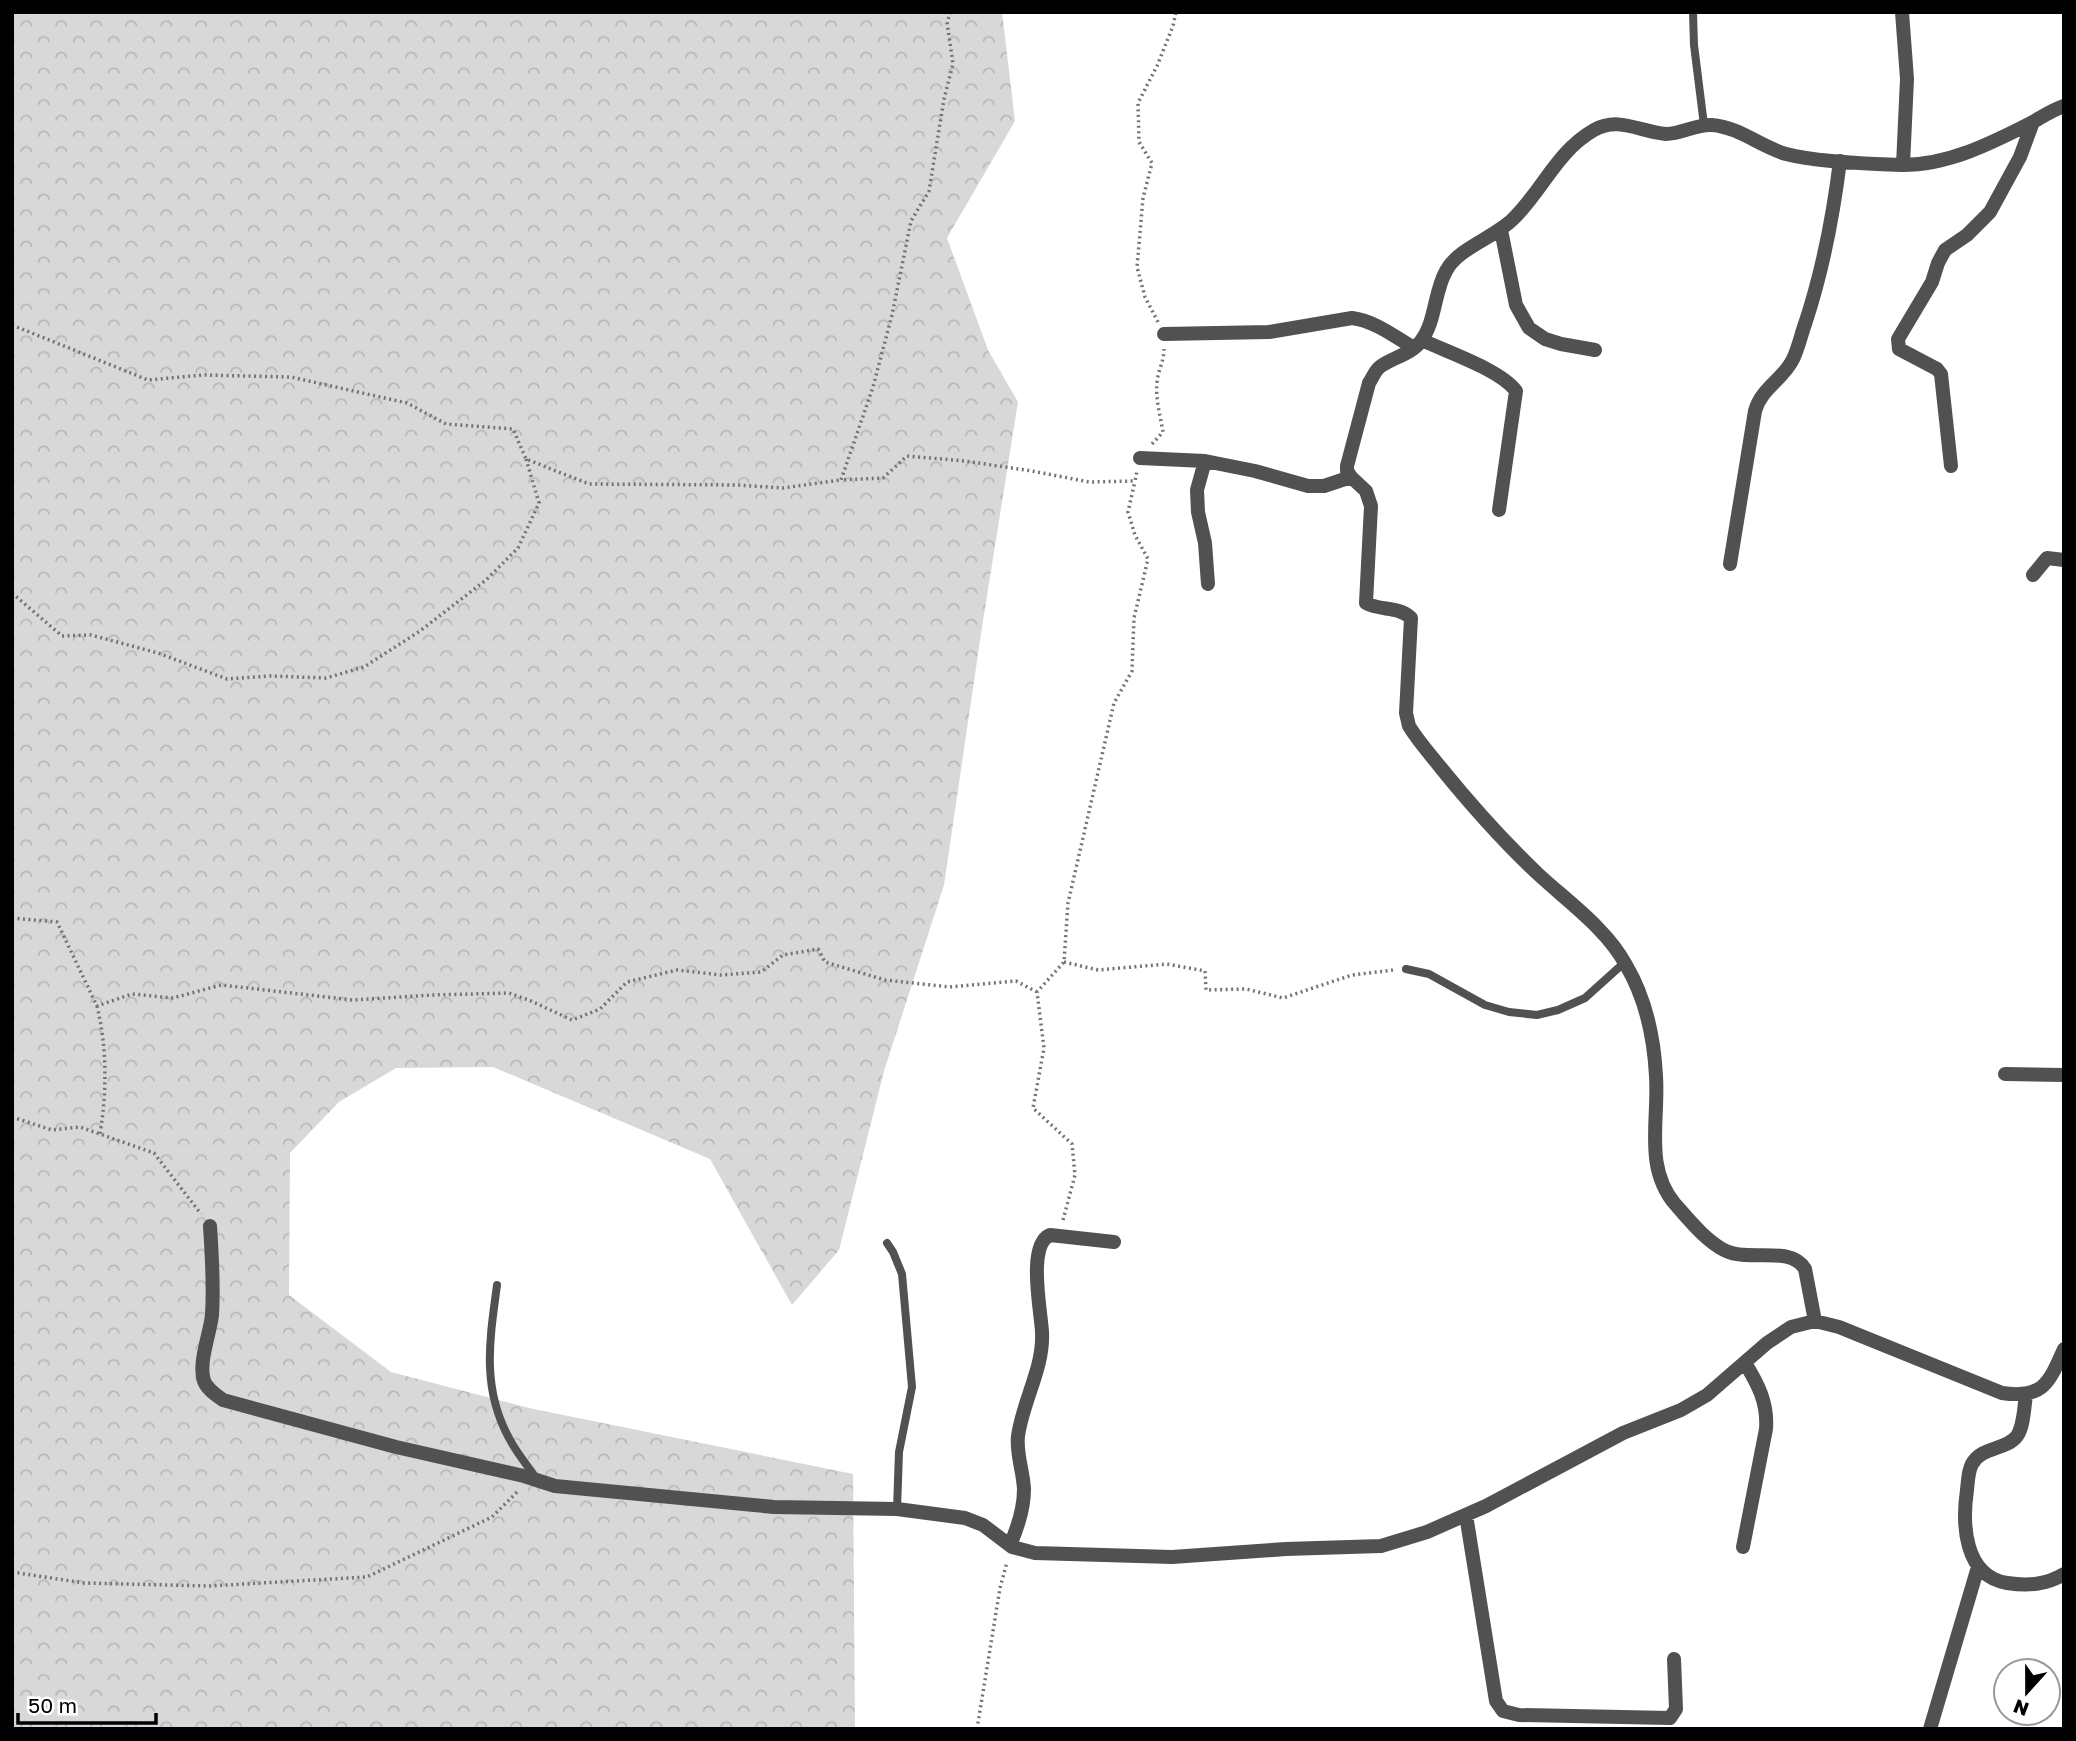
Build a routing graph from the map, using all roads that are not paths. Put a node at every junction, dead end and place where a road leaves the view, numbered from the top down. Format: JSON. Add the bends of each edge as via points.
{"nodes":[{"id":1,"x":1693,"y":12,"type":"edge"},
{"id":2,"x":1902,"y":12,"type":"edge"},
{"id":3,"x":2064,"y":106,"type":"edge"},
{"id":4,"x":2033,"y":122,"type":"junction"},
{"id":5,"x":1704,"y":125,"type":"junction"},
{"id":6,"x":1840,"y":161,"type":"junction"},
{"id":7,"x":1903,"y":165,"type":"junction"},
{"id":8,"x":1501,"y":230,"type":"junction"},
{"id":9,"x":1164,"y":334,"type":"road end"},
{"id":10,"x":1418,"y":344,"type":"junction"},
{"id":11,"x":1595,"y":350,"type":"dead end"},
{"id":12,"x":1140,"y":458,"type":"road end"},
{"id":13,"x":1205,"y":461,"type":"junction"},
{"id":14,"x":1951,"y":466,"type":"dead end"},
{"id":15,"x":1351,"y":477,"type":"junction"},
{"id":16,"x":1499,"y":510,"type":"dead end"},
{"id":17,"x":2064,"y":560,"type":"edge"},
{"id":18,"x":1730,"y":564,"type":"dead end"},
{"id":19,"x":2033,"y":575,"type":"dead end"},
{"id":20,"x":1208,"y":584,"type":"dead end"},
{"id":21,"x":1625,"y":962,"type":"junction"},
{"id":22,"x":1406,"y":969,"type":"road end"},
{"id":23,"x":2005,"y":1074,"type":"dead end"},
{"id":24,"x":2064,"y":1075,"type":"edge"},
{"id":25,"x":210,"y":1226,"type":"road end"},
{"id":26,"x":1114,"y":1242,"type":"dead end"},
{"id":27,"x":887,"y":1243,"type":"dead end"},
{"id":28,"x":497,"y":1284,"type":"dead end"},
{"id":29,"x":1815,"y":1321,"type":"junction"},
{"id":30,"x":2064,"y":1349,"type":"edge"},
{"id":31,"x":1745,"y":1363,"type":"junction"},
{"id":32,"x":2026,"y":1395,"type":"junction"},
{"id":33,"x":534,"y":1479,"type":"junction"},
{"id":34,"x":897,"y":1509,"type":"junction"},
{"id":35,"x":1466,"y":1515,"type":"junction"},
{"id":36,"x":1011,"y":1546,"type":"junction"},
{"id":37,"x":1742,"y":1547,"type":"dead end"},
{"id":38,"x":1978,"y":1567,"type":"junction"},
{"id":39,"x":2064,"y":1574,"type":"edge"},
{"id":40,"x":1674,"y":1659,"type":"dead end"},
{"id":41,"x":1930,"y":1729,"type":"edge"}],
"edges":[{"from":1,"to":5,"type":"lane"},
{"from":2,"to":7,"type":"street","via":[[1907,79]]},
{"from":3,"to":4,"type":"street"},
{"from":4,"to":7,"type":"street","via":[[1955,158]]},
{"from":4,"to":14,"type":"street","via":[[1990,212],[1945,250],[1898,339],[1899,349],[1941,374]]},
{"from":5,"to":6,"type":"street","via":[[1728,129],[1784,153]]},
{"from":5,"to":8,"type":"street","via":[[1675,133],[1614,123],[1593,131],[1567,151]]},
{"from":6,"to":7,"type":"street"},
{"from":6,"to":18,"type":"street","via":[[1825,258],[1793,360],[1763,393],[1755,411]]},
{"from":8,"to":10,"type":"street","via":[[1461,255],[1446,271]]},
{"from":8,"to":11,"type":"street","via":[[1516,305],[1529,328],[1553,342]]},
{"from":9,"to":10,"type":"street","via":[[1269,332],[1352,318]]},
{"from":10,"to":15,"type":"street","via":[[1381,366],[1369,383],[1347,466]]},
{"from":10,"to":16,"type":"street","via":[[1489,371],[1516,391]]},
{"from":12,"to":13,"type":"street"},
{"from":13,"to":15,"type":"street","via":[[1308,486]]},
{"from":13,"to":20,"type":"street","via":[[1197,490]]},
{"from":15,"to":21,"type":"street","via":[[1366,491],[1371,506],[1366,603],[1411,618],[1409,726],[1484,819],[1598,928]]},
{"from":17,"to":19,"type":"street","via":[[2047,558]]},
{"from":21,"to":22,"type":"lane","via":[[1585,998],[1536,1015],[1485,1004],[1429,974]]},
{"from":21,"to":29,"type":"street","via":[[1646,1010],[1653,1042],[1657,1079],[1654,1152],[1662,1185],[1692,1222],[1724,1250],[1747,1256],[1783,1256],[1802,1264]]},
{"from":23,"to":24,"type":"street"},
{"from":25,"to":33,"type":"street","via":[[213,1290],[202,1369],[204,1382],[213,1393],[223,1400],[396,1447]]},
{"from":26,"to":36,"type":"street","via":[[1058,1236],[1046,1237],[1040,1248],[1042,1350],[1018,1435],[1024,1488]]},
{"from":27,"to":34,"type":"lane","via":[[904,1288],[912,1387],[900,1452]]},
{"from":28,"to":33,"type":"lane","via":[[489,1351],[494,1398],[509,1438]]},
{"from":29,"to":31,"type":"street","via":[[1791,1327]]},
{"from":29,"to":32,"type":"street","via":[[2002,1393]]},
{"from":30,"to":32,"type":"street","via":[[2048,1381]]},
{"from":31,"to":35,"type":"street","via":[[1681,1410],[1623,1433]]},
{"from":31,"to":37,"type":"street","via":[[1767,1413]]},
{"from":32,"to":38,"type":"street","via":[[2016,1438],[1982,1453],[1969,1472],[1964,1515],[1970,1551]]},
{"from":33,"to":34,"type":"street","via":[[571,1489],[774,1507]]},
{"from":34,"to":36,"type":"street","via":[[974,1520]]},
{"from":35,"to":36,"type":"street","via":[[1405,1541],[1381,1546],[1172,1558],[1035,1553]]},
{"from":35,"to":40,"type":"street","via":[[1496,1702],[1503,1712],[1670,1718],[1676,1709]]},
{"from":38,"to":39,"type":"street","via":[[1988,1577],[2015,1584],[2038,1584]]},
{"from":38,"to":41,"type":"street"}]}
